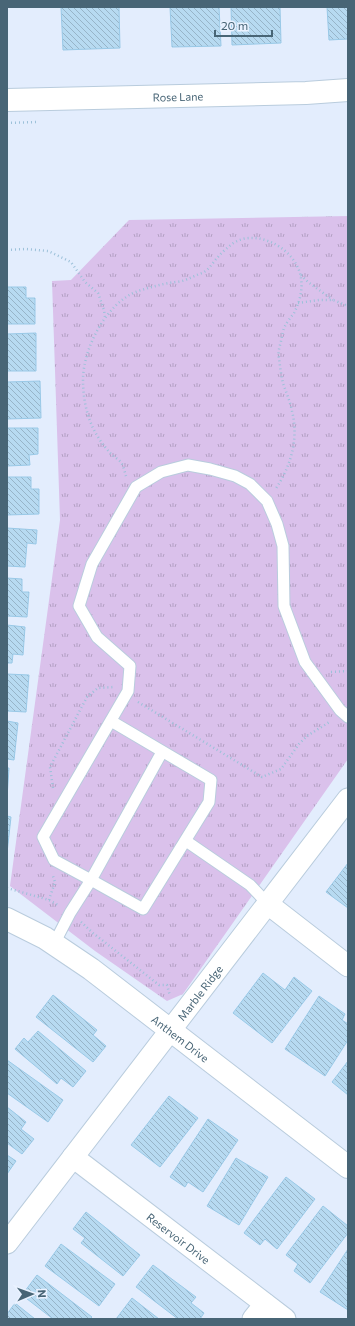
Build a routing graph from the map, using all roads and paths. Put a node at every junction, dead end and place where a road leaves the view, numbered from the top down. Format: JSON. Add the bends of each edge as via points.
{"nodes":[{"id":1,"x":348,"y":90,"type":"edge"},
{"id":2,"x":7,"y":100,"type":"edge"},
{"id":3,"x":37,"y":122,"type":"dead end"},
{"id":4,"x":7,"y":123,"type":"edge"},
{"id":5,"x":7,"y":250,"type":"edge"},
{"id":6,"x":300,"y":274,"type":"junction"},
{"id":7,"x":333,"y":300,"type":"junction"},
{"id":8,"x":298,"y":303,"type":"junction"},
{"id":9,"x":348,"y":306,"type":"edge"},
{"id":10,"x":105,"y":318,"type":"junction"},
{"id":11,"x":132,"y":494,"type":"junction"},
{"id":12,"x":267,"y":501,"type":"junction"},
{"id":13,"x":348,"y":717,"type":"edge"},
{"id":14,"x":111,"y":721,"type":"junction"},
{"id":15,"x":162,"y":752,"type":"junction"},
{"id":16,"x":348,"y":799,"type":"edge"},
{"id":17,"x":186,"y":841,"type":"junction"},
{"id":18,"x":91,"y":880,"type":"junction"},
{"id":19,"x":7,"y":888,"type":"edge"},
{"id":20,"x":268,"y":904,"type":"junction"},
{"id":21,"x":70,"y":913,"type":"junction"},
{"id":22,"x":7,"y":919,"type":"edge"},
{"id":23,"x":54,"y":944,"type":"junction"},
{"id":24,"x":348,"y":966,"type":"edge"},
{"id":25,"x":170,"y":996,"type":"dead end"},
{"id":26,"x":171,"y":1030,"type":"junction"},
{"id":27,"x":73,"y":1157,"type":"junction"},
{"id":28,"x":348,"y":1167,"type":"edge"},
{"id":29,"x":7,"y":1243,"type":"edge"},
{"id":30,"x":259,"y":1311,"type":"edge"},
{"id":31,"x":285,"y":1319,"type":"edge"}],
"edges":[{"from":1,"to":2,"type":"street","name":"Rose Lane"},
{"from":3,"to":4,"type":"path"},
{"from":5,"to":10,"type":"path","via":[[26,248],[48,251],[71,262],[98,293]]},
{"from":6,"to":7,"type":"path"},
{"from":6,"to":8,"type":"path","via":[[301,294]]},
{"from":6,"to":10,"type":"path","via":[[291,256],[275,243],[254,238],[244,240],[227,248],[206,271],[183,281],[136,292],[125,298]]},
{"from":7,"to":8,"type":"path"},
{"from":7,"to":9,"type":"path"},
{"from":8,"to":12,"type":"path","via":[[284,328],[278,355],[292,411],[294,451],[283,478]]},
{"from":10,"to":11,"type":"path","via":[[96,331],[84,362],[83,395],[92,426],[110,453],[122,464]]},
{"from":11,"to":12,"type":"lane","via":[[136,487],[161,472],[188,466],[235,476],[250,484]]},
{"from":11,"to":14,"type":"lane","via":[[92,564],[79,606],[97,637],[130,666],[128,691]]},
{"from":12,"to":13,"type":"lane","via":[[283,546],[284,606],[302,655],[340,710]]},
{"from":14,"to":15,"type":"lane"},
{"from":14,"to":18,"type":"lane","via":[[43,837],[54,860]]},
{"from":15,"to":17,"type":"lane","via":[[210,780],[209,802]]},
{"from":15,"to":18,"type":"lane"},
{"from":16,"to":20,"type":"street","name":"Marble Ridge"},
{"from":17,"to":18,"type":"lane","via":[[144,909]]},
{"from":17,"to":20,"type":"lane","via":[[250,885]]},
{"from":18,"to":21,"type":"lane"},
{"from":19,"to":21,"type":"path","via":[[53,902]]},
{"from":20,"to":24,"type":"street"},
{"from":20,"to":26,"type":"street","name":"Marble Ridge"},
{"from":21,"to":23,"type":"lane"},
{"from":21,"to":25,"type":"path","via":[[159,985],[166,985]]},
{"from":22,"to":23,"type":"street","name":"Anthem Drive"},
{"from":23,"to":26,"type":"street","name":"Anthem Drive"},
{"from":26,"to":27,"type":"street","name":"Marble Ridge"},
{"from":26,"to":28,"type":"street","name":"Anthem Drive"},
{"from":27,"to":29,"type":"street","name":"Marble Ridge"},
{"from":27,"to":30,"type":"street","name":"Reservoir Drive"},
{"from":30,"to":31,"type":"street","name":"Reservoir Drive"}]}
